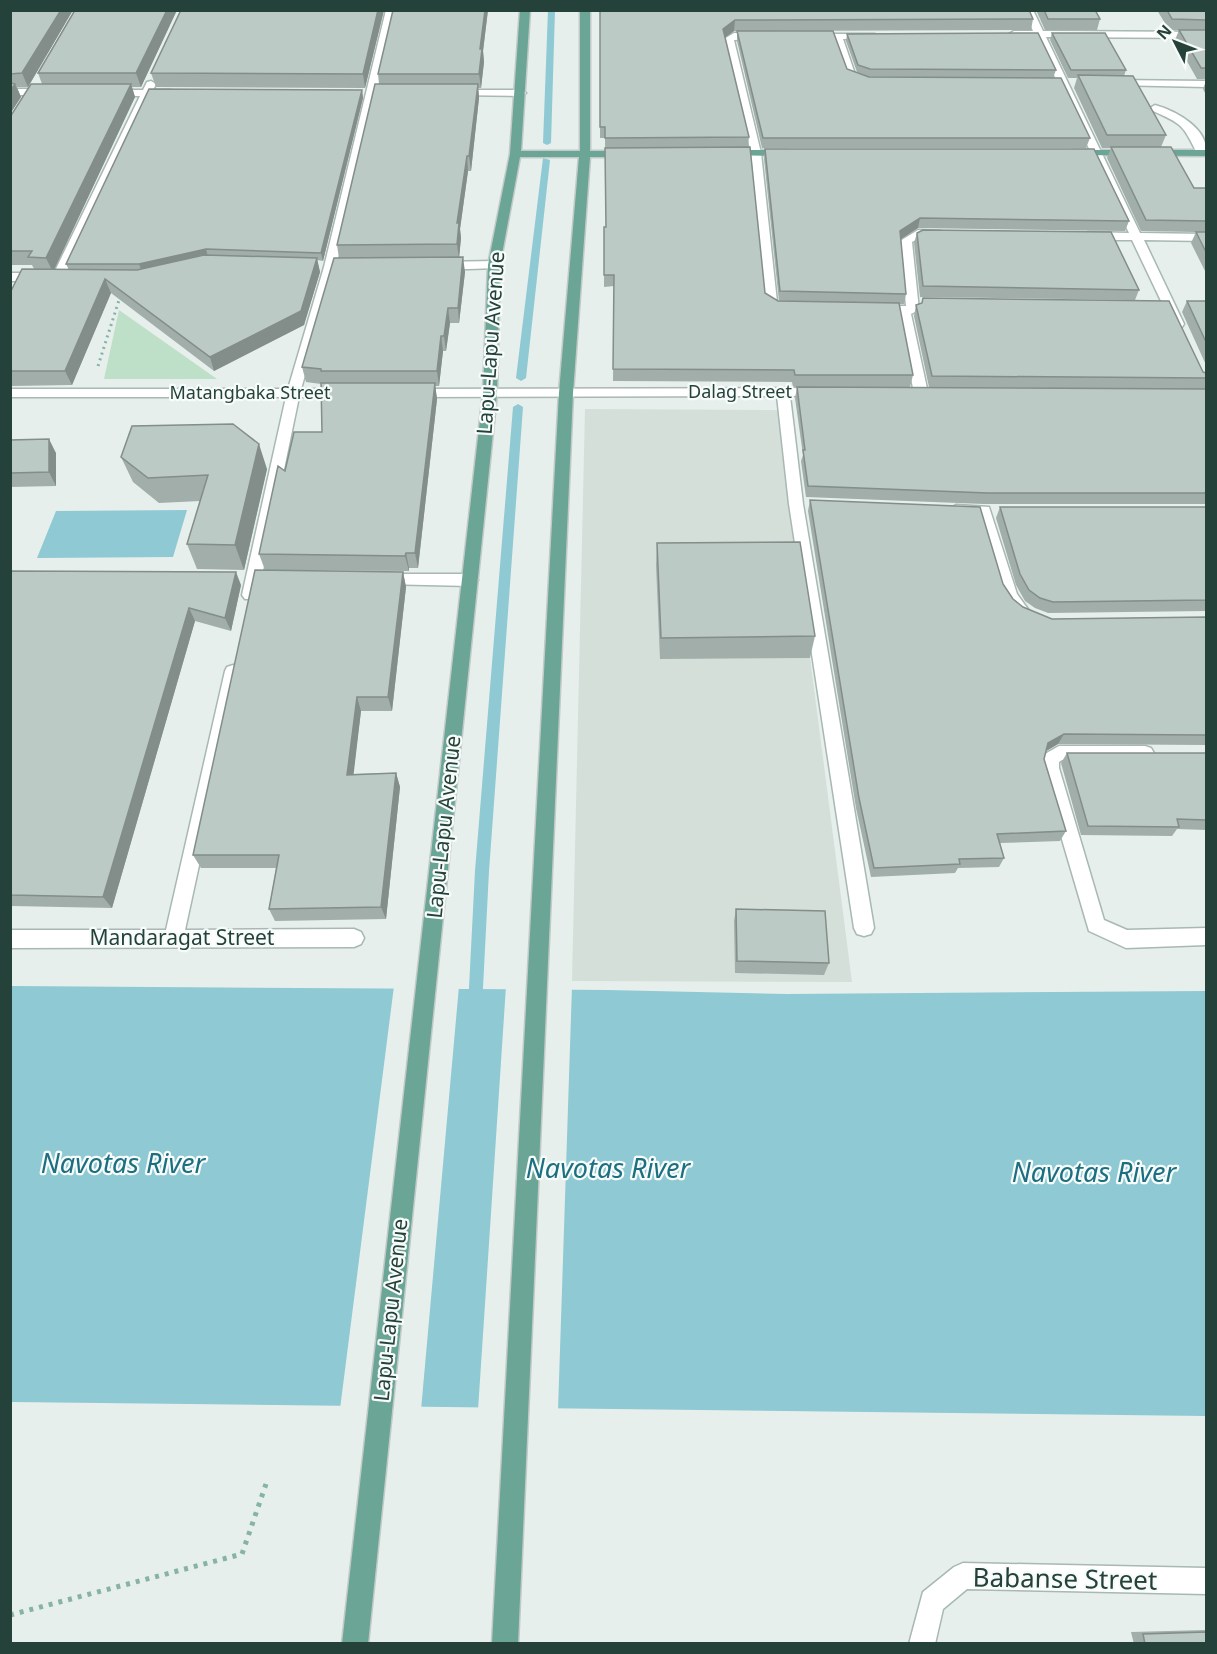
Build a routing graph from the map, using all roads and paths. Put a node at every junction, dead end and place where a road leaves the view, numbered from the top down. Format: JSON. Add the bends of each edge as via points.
{"nodes":[{"id":1,"x":391,"y":10,"type":"edge"},
{"id":2,"x":525,"y":10,"type":"edge"},
{"id":3,"x":585,"y":10,"type":"edge"},
{"id":4,"x":1028,"y":10,"type":"edge"},
{"id":5,"x":1005,"y":34,"type":"edge"},
{"id":6,"x":1039,"y":34,"type":"junction"},
{"id":7,"x":880,"y":35,"type":"edge"},
{"id":8,"x":768,"y":36,"type":"edge"},
{"id":9,"x":802,"y":36,"type":"edge"},
{"id":10,"x":837,"y":36,"type":"junction"},
{"id":11,"x":1206,"y":36,"type":"edge"},
{"id":12,"x":157,"y":72,"type":"edge"},
{"id":13,"x":39,"y":82,"type":"edge"},
{"id":14,"x":878,"y":82,"type":"edge"},
{"id":15,"x":1048,"y":82,"type":"edge"},
{"id":16,"x":1063,"y":83,"type":"junction"},
{"id":17,"x":1076,"y":83,"type":"edge"},
{"id":18,"x":1100,"y":83,"type":"edge"},
{"id":19,"x":1206,"y":84,"type":"edge"},
{"id":20,"x":10,"y":92,"type":"edge"},
{"id":21,"x":67,"y":92,"type":"edge"},
{"id":22,"x":102,"y":93,"type":"edge"},
{"id":23,"x":147,"y":93,"type":"junction"},
{"id":24,"x":183,"y":93,"type":"edge"},
{"id":25,"x":440,"y":93,"type":"edge"},
{"id":26,"x":521,"y":93,"type":"junction"},
{"id":27,"x":30,"y":97,"type":"junction"},
{"id":28,"x":1155,"y":108,"type":"dead end"},
{"id":29,"x":722,"y":153,"type":"edge"},
{"id":30,"x":756,"y":153,"type":"junction"},
{"id":31,"x":803,"y":153,"type":"edge"},
{"id":32,"x":1061,"y":153,"type":"edge"},
{"id":33,"x":1096,"y":153,"type":"junction"},
{"id":34,"x":1204,"y":153,"type":"edge"},
{"id":35,"x":515,"y":154,"type":"junction"},
{"id":36,"x":585,"y":154,"type":"junction"},
{"id":37,"x":642,"y":154,"type":"edge"},
{"id":38,"x":958,"y":235,"type":"edge"},
{"id":39,"x":1070,"y":235,"type":"edge"},
{"id":40,"x":1137,"y":237,"type":"junction"},
{"id":41,"x":1206,"y":237,"type":"edge"},
{"id":42,"x":494,"y":265,"type":"junction"},
{"id":43,"x":424,"y":266,"type":"edge"},
{"id":44,"x":10,"y":277,"type":"edge"},
{"id":45,"x":58,"y":277,"type":"junction"},
{"id":46,"x":74,"y":278,"type":"edge"},
{"id":47,"x":123,"y":289,"type":"edge"},
{"id":48,"x":913,"y":306,"type":"junction"},
{"id":49,"x":1165,"y":307,"type":"junction"},
{"id":50,"x":1188,"y":307,"type":"edge"},
{"id":51,"x":795,"y":309,"type":"edge"},
{"id":52,"x":860,"y":310,"type":"edge"},
{"id":53,"x":1186,"y":339,"type":"edge"},
{"id":54,"x":783,"y":392,"type":"junction"},
{"id":55,"x":10,"y":393,"type":"edge"},
{"id":56,"x":89,"y":393,"type":"junction"},
{"id":57,"x":363,"y":393,"type":"edge"},
{"id":58,"x":397,"y":393,"type":"edge"},
{"id":59,"x":490,"y":393,"type":"junction"},
{"id":60,"x":566,"y":393,"type":"junction"},
{"id":61,"x":841,"y":393,"type":"edge"},
{"id":62,"x":921,"y":393,"type":"edge"},
{"id":63,"x":293,"y":394,"type":"junction"},
{"id":64,"x":937,"y":509,"type":"edge"},
{"id":65,"x":362,"y":579,"type":"edge"},
{"id":66,"x":470,"y":580,"type":"junction"},
{"id":67,"x":246,"y":612,"type":"edge"},
{"id":68,"x":1037,"y":618,"type":"edge"},
{"id":69,"x":236,"y":659,"type":"edge"},
{"id":70,"x":1161,"y":754,"type":"edge"},
{"id":71,"x":864,"y":928,"type":"dead end"},
{"id":72,"x":174,"y":937,"type":"junction"},
{"id":73,"x":1206,"y":937,"type":"edge"},
{"id":74,"x":354,"y":938,"type":"dead end"},
{"id":75,"x":10,"y":939,"type":"edge"},
{"id":76,"x":266,"y":1484,"type":"dead end"},
{"id":77,"x":1206,"y":1581,"type":"edge"},
{"id":78,"x":10,"y":1615,"type":"edge"},
{"id":79,"x":355,"y":1644,"type":"edge"},
{"id":80,"x":505,"y":1644,"type":"edge"},
{"id":81,"x":922,"y":1644,"type":"edge"}],
"edges":[{"from":1,"to":63,"type":"street","via":[[330,267]]},
{"from":2,"to":26,"type":"main road","name":"Lapu-Lapu Avenue"},
{"from":3,"to":36,"type":"main road"},
{"from":4,"to":6,"type":"street"},
{"from":5,"to":6,"type":"street"},
{"from":6,"to":11,"type":"street"},
{"from":6,"to":16,"type":"street"},
{"from":7,"to":10,"type":"street"},
{"from":8,"to":30,"type":"street","via":[[729,39]]},
{"from":9,"to":10,"type":"street"},
{"from":10,"to":14,"type":"street","via":[[851,76]]},
{"from":12,"to":23,"type":"street"},
{"from":13,"to":27,"type":"street"},
{"from":15,"to":16,"type":"street"},
{"from":16,"to":17,"type":"street"},
{"from":16,"to":33,"type":"street"},
{"from":18,"to":19,"type":"street"},
{"from":20,"to":27,"type":"street"},
{"from":21,"to":27,"type":"street"},
{"from":22,"to":23,"type":"street"},
{"from":23,"to":24,"type":"street"},
{"from":23,"to":45,"type":"street"},
{"from":25,"to":26,"type":"street"},
{"from":26,"to":35,"type":"main road","name":"Lapu-Lapu Avenue"},
{"from":28,"to":34,"type":"street","via":[[1193,129]]},
{"from":29,"to":30,"type":"main road"},
{"from":30,"to":31,"type":"main road"},
{"from":30,"to":51,"type":"street","via":[[771,303]]},
{"from":32,"to":33,"type":"main road"},
{"from":33,"to":34,"type":"main road"},
{"from":33,"to":40,"type":"street"},
{"from":35,"to":36,"type":"main road"},
{"from":35,"to":42,"type":"main road","name":"Lapu-Lapu Avenue"},
{"from":36,"to":37,"type":"main road"},
{"from":36,"to":60,"type":"main road"},
{"from":38,"to":48,"type":"street","via":[[918,234],[906,241]]},
{"from":39,"to":40,"type":"street"},
{"from":40,"to":41,"type":"street"},
{"from":40,"to":49,"type":"street"},
{"from":42,"to":43,"type":"street"},
{"from":42,"to":59,"type":"main road","name":"Lapu-Lapu Avenue"},
{"from":44,"to":45,"type":"street"},
{"from":45,"to":46,"type":"street"},
{"from":47,"to":56,"type":"path"},
{"from":48,"to":52,"type":"street"},
{"from":48,"to":62,"type":"street"},
{"from":49,"to":50,"type":"street"},
{"from":49,"to":53,"type":"street"},
{"from":54,"to":60,"type":"street","name":"Dalag Street"},
{"from":54,"to":61,"type":"street","name":"Dalag Street"},
{"from":54,"to":71,"type":"street"},
{"from":55,"to":56,"type":"street","name":"Matangbaka Street"},
{"from":56,"to":63,"type":"street","name":"Matangbaka Street"},
{"from":57,"to":63,"type":"street","name":"Matangbaka Street"},
{"from":58,"to":59,"type":"street"},
{"from":59,"to":60,"type":"street","name":"Dalag Street"},
{"from":59,"to":66,"type":"main road","name":"Lapu-Lapu Avenue"},
{"from":60,"to":80,"type":"main road"},
{"from":63,"to":67,"type":"street"},
{"from":64,"to":68,"type":"street","via":[[990,511],[1013,604]]},
{"from":65,"to":66,"type":"street"},
{"from":66,"to":79,"type":"main road","name":"Lapu-Lapu Avenue"},
{"from":69,"to":72,"type":"street"},
{"from":70,"to":73,"type":"street","via":[[1059,753],[1051,759],[1050,768],[1096,925],[1126,939]]},
{"from":72,"to":74,"type":"street","name":"Mandaragat Street"},
{"from":72,"to":75,"type":"street","name":"Mandaragat Street"},
{"from":76,"to":78,"type":"path","via":[[242,1554]]},
{"from":77,"to":81,"type":"street","name":"Babanse Street","via":[[963,1576],[932,1601]]}]}
